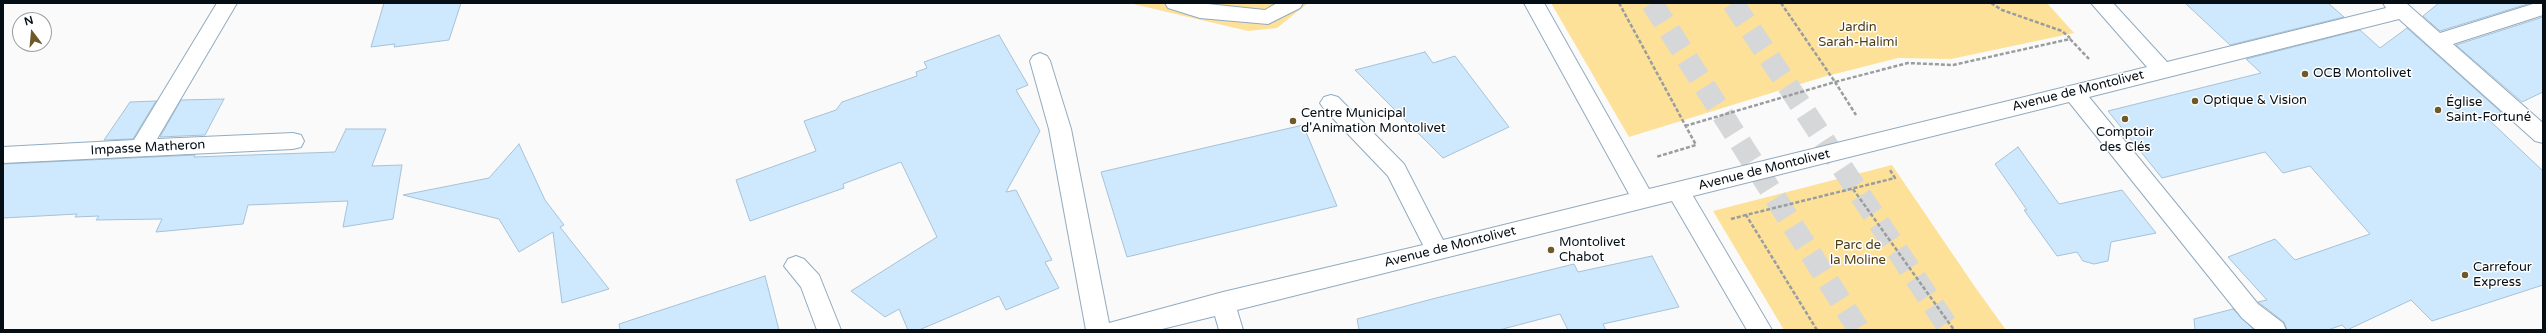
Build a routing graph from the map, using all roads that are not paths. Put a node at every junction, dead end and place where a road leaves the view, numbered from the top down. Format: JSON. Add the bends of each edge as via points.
{"nodes":[{"id":1,"x":226,"y":3,"type":"edge"},
{"id":2,"x":1175,"y":3,"type":"edge"},
{"id":3,"x":1241,"y":3,"type":"edge"},
{"id":4,"x":1293,"y":3,"type":"edge"},
{"id":5,"x":1534,"y":3,"type":"edge"},
{"id":6,"x":2101,"y":3,"type":"edge"},
{"id":7,"x":2401,"y":6,"type":"edge"},
{"id":8,"x":2543,"y":8,"type":"edge"},
{"id":9,"x":1268,"y":17,"type":"junction"},
{"id":10,"x":2439,"y":41,"type":"junction"},
{"id":11,"x":1040,"y":60,"type":"dead end"},
{"id":12,"x":2161,"y":69,"type":"junction"},
{"id":13,"x":2073,"y":92,"type":"junction"},
{"id":14,"x":1331,"y":103,"type":"dead end"},
{"id":15,"x":2543,"y":135,"type":"edge"},
{"id":16,"x":293,"y":140,"type":"dead end"},
{"id":17,"x":141,"y":148,"type":"junction"},
{"id":18,"x":3,"y":155,"type":"edge"},
{"id":19,"x":1678,"y":191,"type":"junction"},
{"id":20,"x":1644,"y":201,"type":"junction"},
{"id":21,"x":1437,"y":250,"type":"junction"},
{"id":22,"x":796,"y":266,"type":"dead end"},
{"id":23,"x":1223,"y":302,"type":"junction"},
{"id":24,"x":829,"y":330,"type":"edge"},
{"id":25,"x":1098,"y":330,"type":"edge"},
{"id":26,"x":1117,"y":330,"type":"edge"},
{"id":27,"x":1231,"y":330,"type":"edge"},
{"id":28,"x":1760,"y":330,"type":"edge"},
{"id":29,"x":2274,"y":330,"type":"edge"}],
"edges":[{"from":1,"to":17,"type":"street"},
{"from":2,"to":9,"type":"street","via":[[1200,11]]},
{"from":3,"to":9,"type":"street"},
{"from":4,"to":9,"type":"street"},
{"from":5,"to":20,"type":"street"},
{"from":6,"to":12,"type":"street"},
{"from":7,"to":10,"type":"street"},
{"from":7,"to":12,"type":"street","name":"Avenue de Montolivet"},
{"from":8,"to":10,"type":"street"},
{"from":10,"to":15,"type":"street"},
{"from":11,"to":25,"type":"street","via":[[1060,129]]},
{"from":12,"to":13,"type":"street","name":"Avenue de Montolivet"},
{"from":13,"to":19,"type":"street","name":"Avenue de Montolivet"},
{"from":13,"to":29,"type":"street","via":[[2250,311]]},
{"from":14,"to":21,"type":"street","via":[[1396,170]]},
{"from":16,"to":17,"type":"street","name":"Impasse Matheron"},
{"from":17,"to":18,"type":"street","name":"Impasse Matheron"},
{"from":19,"to":20,"type":"street","name":"Avenue de Montolivet"},
{"from":19,"to":28,"type":"street"},
{"from":20,"to":21,"type":"street","name":"Avenue de Montolivet"},
{"from":21,"to":23,"type":"street","name":"Avenue de Montolivet"},
{"from":22,"to":24,"type":"street","via":[[811,282]]},
{"from":23,"to":26,"type":"street","name":"Avenue de Montolivet"},
{"from":23,"to":27,"type":"street"}]}
